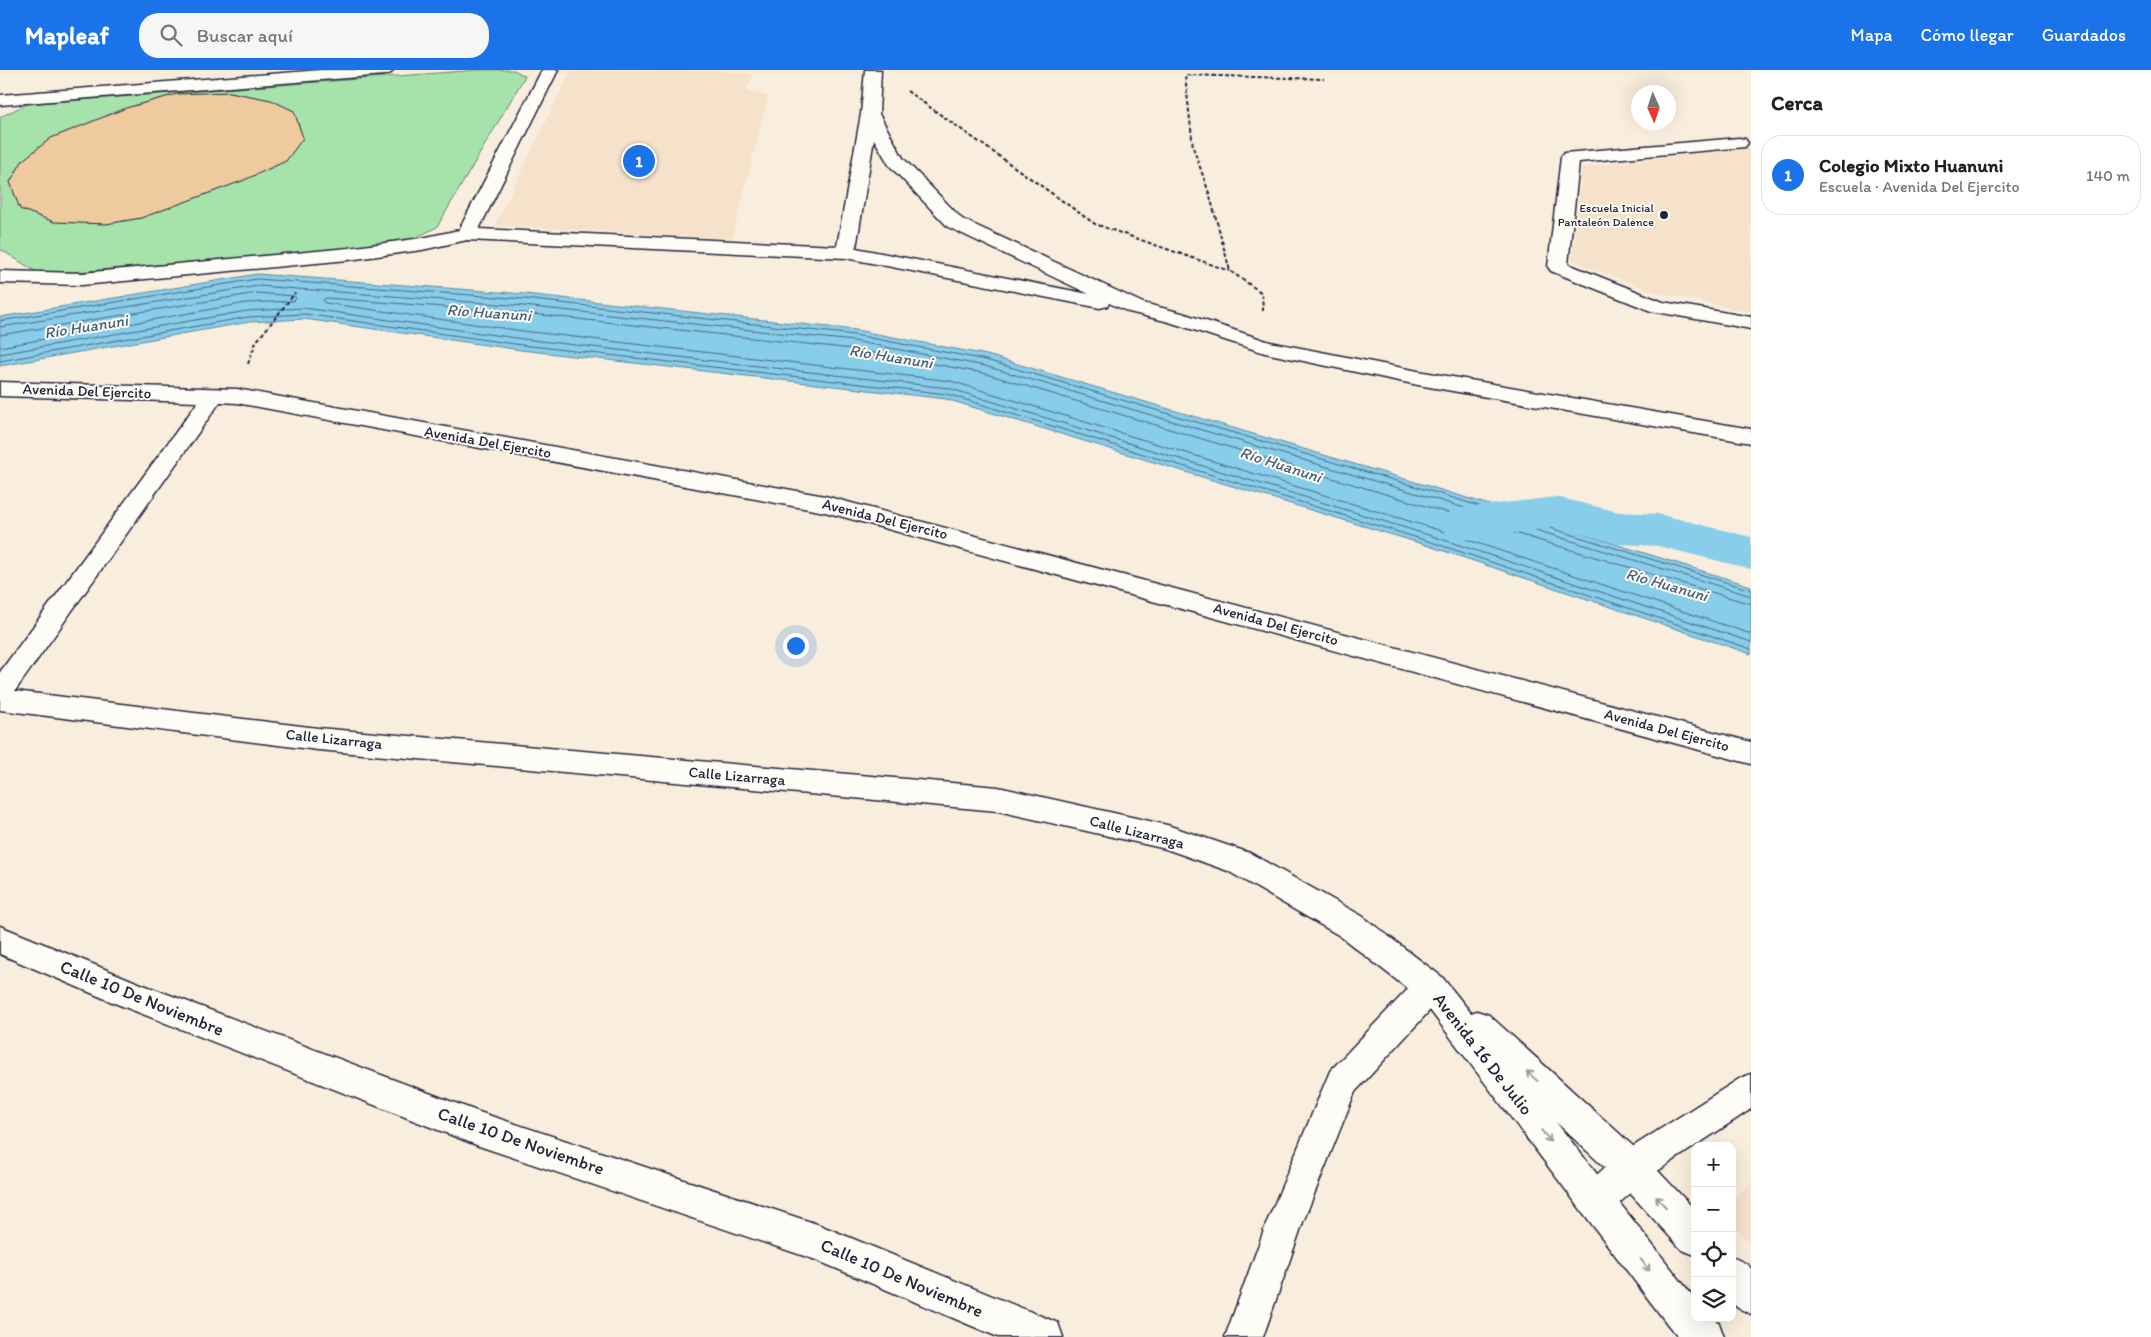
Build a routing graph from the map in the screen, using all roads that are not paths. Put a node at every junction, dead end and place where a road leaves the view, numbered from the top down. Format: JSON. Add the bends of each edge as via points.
{"nodes":[{"id":1,"x":386,"y":70,"type":"edge"},
{"id":2,"x":550,"y":70,"type":"edge"},
{"id":3,"x":873,"y":70,"type":"edge"},
{"id":4,"x":0,"y":100,"type":"edge"},
{"id":5,"x":870,"y":114,"type":"junction"},
{"id":6,"x":1738,"y":143,"type":"dead end"},
{"id":7,"x":468,"y":234,"type":"junction"},
{"id":8,"x":846,"y":252,"type":"junction"},
{"id":9,"x":0,"y":277,"type":"edge"},
{"id":10,"x":1136,"y":308,"type":"junction"},
{"id":11,"x":1751,"y":323,"type":"edge"},
{"id":12,"x":0,"y":389,"type":"edge"},
{"id":13,"x":214,"y":395,"type":"junction"},
{"id":14,"x":1751,"y":436,"type":"edge"},
{"id":15,"x":0,"y":692,"type":"edge"},
{"id":16,"x":0,"y":700,"type":"edge"},
{"id":17,"x":1751,"y":753,"type":"edge"},
{"id":18,"x":0,"y":940,"type":"edge"},
{"id":19,"x":1431,"y":986,"type":"junction"},
{"id":20,"x":1751,"y":1090,"type":"edge"},
{"id":21,"x":1631,"y":1168,"type":"junction"},
{"id":22,"x":1596,"y":1200,"type":"junction"},
{"id":23,"x":1691,"y":1233,"type":"edge"},
{"id":24,"x":1733,"y":1277,"type":"edge"},
{"id":25,"x":1751,"y":1295,"type":"edge"},
{"id":26,"x":1044,"y":1337,"type":"edge"},
{"id":27,"x":1244,"y":1337,"type":"edge"},
{"id":28,"x":1704,"y":1337,"type":"edge"}],
"edges":[{"from":1,"to":4,"type":"street"},
{"from":2,"to":7,"type":"street"},
{"from":3,"to":5,"type":"street"},
{"from":5,"to":8,"type":"street"},
{"from":5,"to":10,"type":"street","via":[[895,161],[955,223]]},
{"from":6,"to":11,"type":"street","via":[[1570,157],[1558,267],[1658,307]]},
{"from":7,"to":8,"type":"street"},
{"from":7,"to":9,"type":"street","via":[[348,254],[92,278]]},
{"from":8,"to":10,"type":"street"},
{"from":10,"to":14,"type":"street","via":[[1265,346],[1418,378]]},
{"from":12,"to":13,"type":"street","name":"Avenida Del Ejercito"},
{"from":13,"to":15,"type":"street"},
{"from":13,"to":17,"type":"street","name":"Avenida Del Ejercito","via":[[237,396],[825,504]]},
{"from":16,"to":19,"type":"street","name":"Calle Lizarraga","via":[[318,738],[998,799],[1167,837],[1239,862],[1351,926]]},
{"from":18,"to":26,"type":"street","name":"Calle 10 De Noviembre","via":[[129,994],[479,1129],[817,1242]]},
{"from":21,"to":19,"type":"street","name":"Avenida 16 De Julio","one_way":true},
{"from":19,"to":22,"type":"street","name":"Avenida 16 De Julio","one_way":true},
{"from":19,"to":27,"type":"street","via":[[1342,1082],[1285,1222]]},
{"from":20,"to":21,"type":"street"},
{"from":21,"to":22,"type":"street"},
{"from":23,"to":21,"type":"street","name":"Avenida 16 De Julio","one_way":true},
{"from":22,"to":28,"type":"street","name":"Avenida 16 De Julio","one_way":true,"via":[[1680,1312]]},
{"from":24,"to":25,"type":"street"}]}
